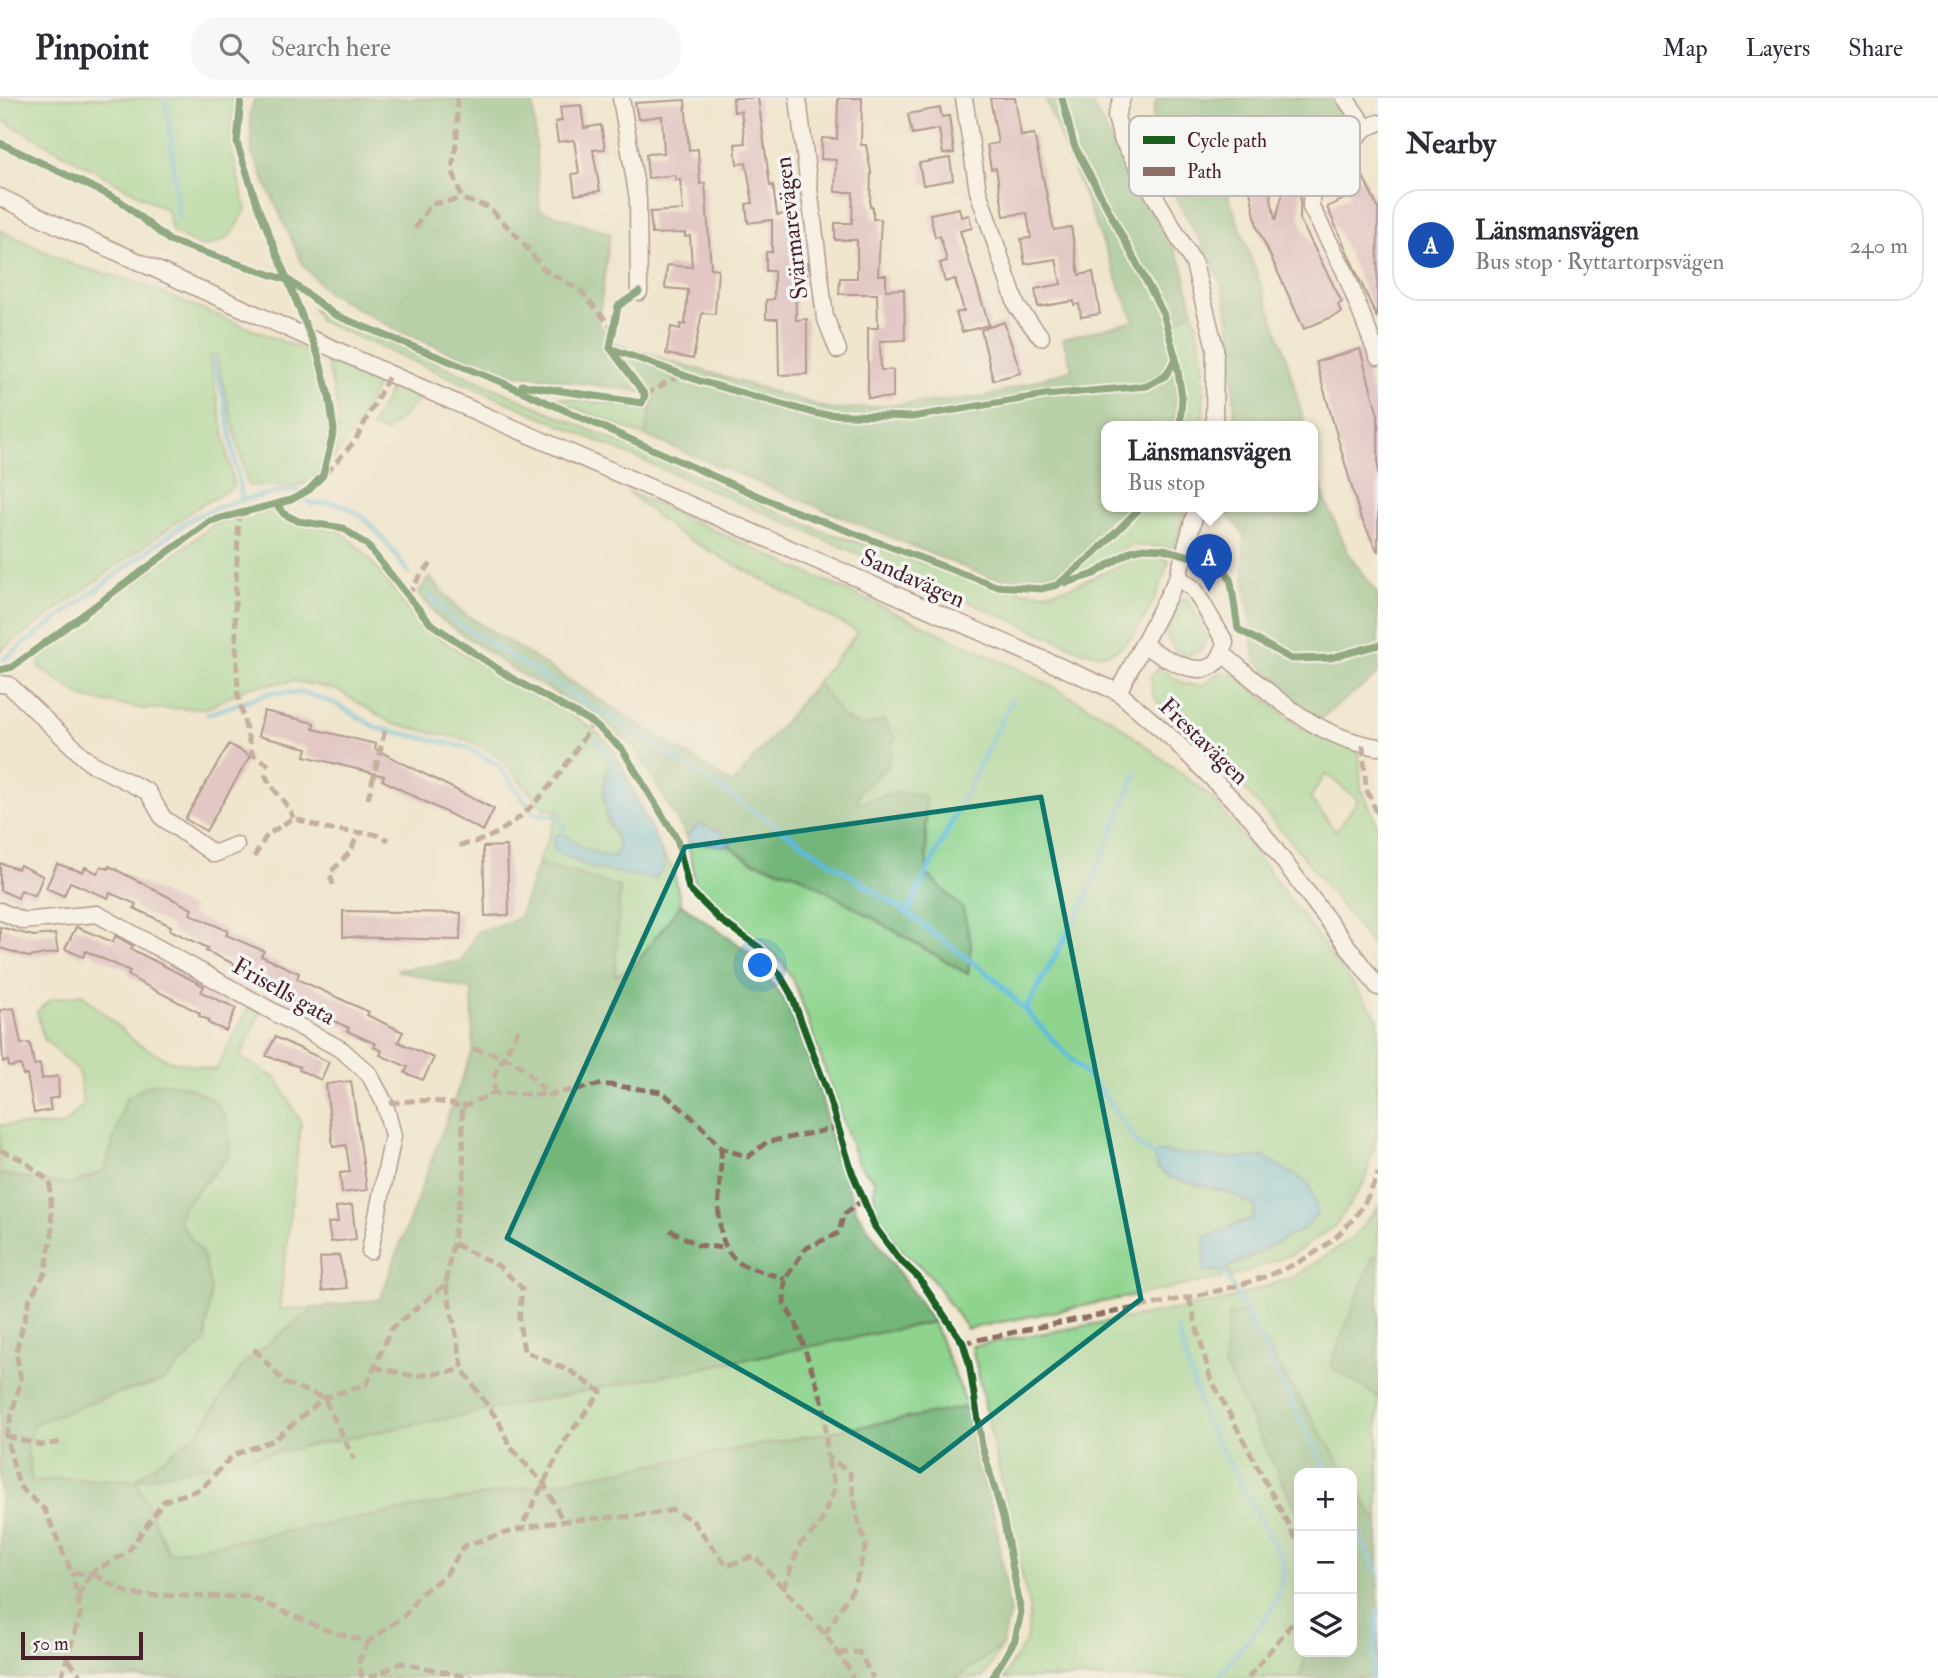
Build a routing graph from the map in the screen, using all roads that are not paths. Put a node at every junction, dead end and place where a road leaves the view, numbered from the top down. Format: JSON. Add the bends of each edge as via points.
{"nodes":[{"id":1,"x":621,"y":98,"type":"edge"},
{"id":2,"x":798,"y":98,"type":"edge"},
{"id":3,"x":964,"y":98,"type":"edge"},
{"id":4,"x":1345,"y":98,"type":"edge"},
{"id":5,"x":1119,"y":99,"type":"edge"},
{"id":6,"x":1372,"y":125,"type":"edge"},
{"id":7,"x":1129,"y":151,"type":"edge"},
{"id":8,"x":1155,"y":196,"type":"edge"},
{"id":9,"x":1311,"y":196,"type":"edge"},
{"id":10,"x":0,"y":197,"type":"edge"},
{"id":11,"x":639,"y":292,"type":"dead end"},
{"id":12,"x":1041,"y":337,"type":"dead end"},
{"id":13,"x":838,"y":350,"type":"dead end"},
{"id":14,"x":1378,"y":357,"type":"edge"},
{"id":15,"x":1214,"y":421,"type":"edge"},
{"id":16,"x":1194,"y":512,"type":"edge"},
{"id":17,"x":1178,"y":577,"type":"junction"},
{"id":18,"x":1144,"y":646,"type":"junction"},
{"id":19,"x":1223,"y":654,"type":"junction"},
{"id":20,"x":0,"y":684,"type":"edge"},
{"id":21,"x":1118,"y":692,"type":"junction"},
{"id":22,"x":1378,"y":747,"type":"edge"},
{"id":23,"x":236,"y":845,"type":"dead end"},
{"id":24,"x":0,"y":911,"type":"edge"},
{"id":25,"x":1378,"y":987,"type":"edge"},
{"id":26,"x":370,"y":1251,"type":"dead end"}],
"edges":[{"from":1,"to":11,"type":"street","via":[[638,199]]},
{"from":2,"to":13,"type":"street","name":"Svärmarevägen","via":[[825,317]]},
{"from":3,"to":12,"type":"street","via":[[978,191],[1017,307]]},
{"from":4,"to":6,"type":"street"},
{"from":5,"to":7,"type":"street","via":[[1116,117]]},
{"from":8,"to":15,"type":"street","via":[[1194,264],[1215,348]]},
{"from":9,"to":14,"type":"street","via":[[1311,207],[1345,272]]},
{"from":10,"to":21,"type":"street","name":"Sandavägen","via":[[390,374]]},
{"from":16,"to":17,"type":"street"},
{"from":17,"to":18,"type":"street"},
{"from":17,"to":19,"type":"street","via":[[1194,589],[1225,642]]},
{"from":18,"to":19,"type":"street","via":[[1172,664],[1195,671],[1210,666]]},
{"from":18,"to":21,"type":"street"},
{"from":19,"to":22,"type":"street","via":[[1313,726]]},
{"from":20,"to":23,"type":"street","via":[[9,685],[89,762],[148,792],[163,818],[214,853]]},
{"from":21,"to":25,"type":"street","name":"Frestavägen","via":[[1174,740],[1252,819]]},
{"from":24,"to":26,"type":"street","name":"Frisells gata","via":[[23,921],[97,914],[342,1050],[369,1073],[385,1104],[393,1136]]}]}
